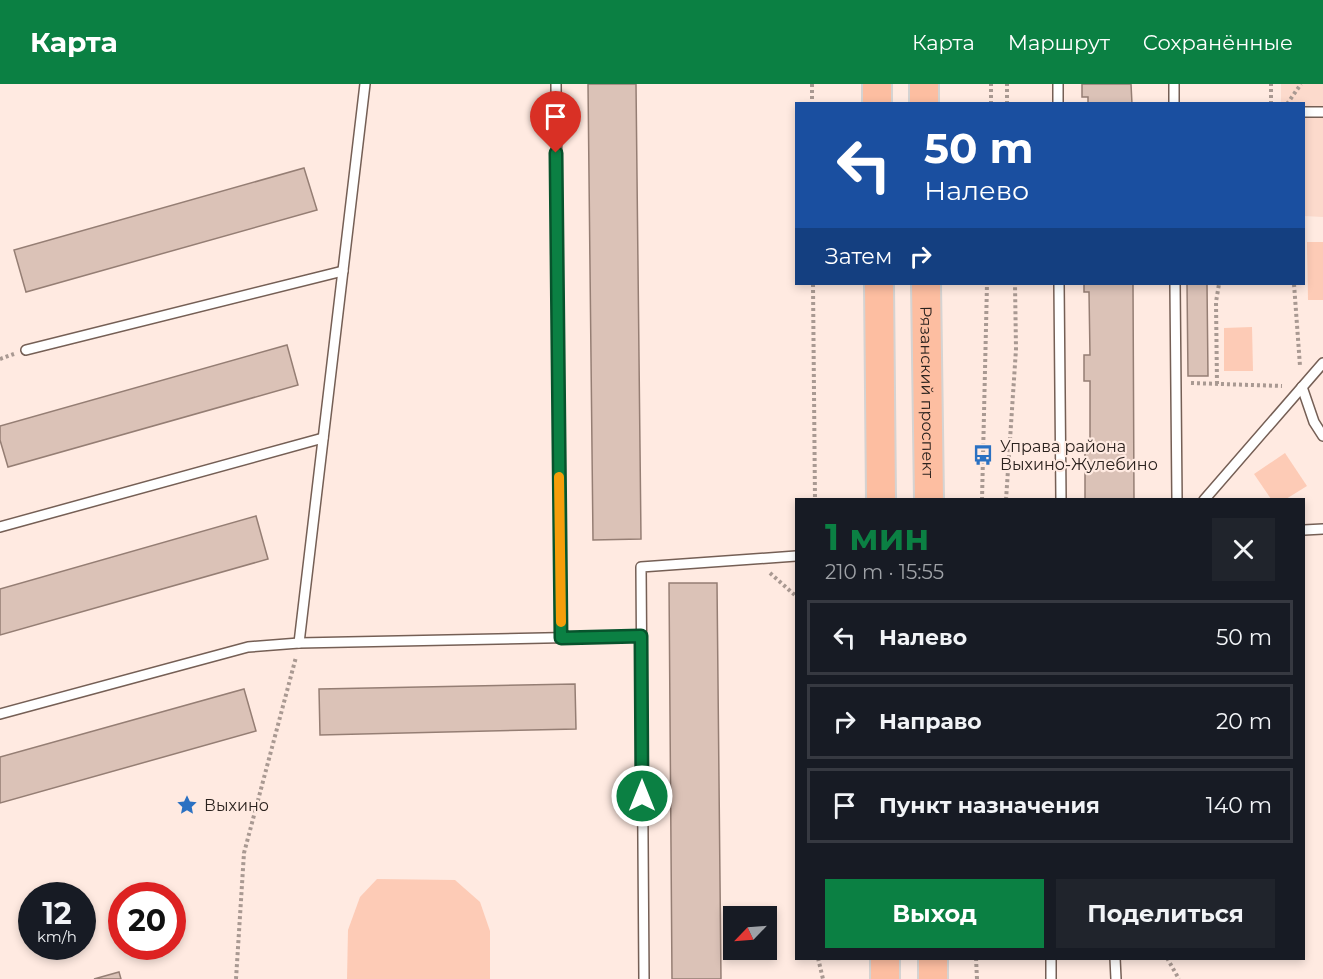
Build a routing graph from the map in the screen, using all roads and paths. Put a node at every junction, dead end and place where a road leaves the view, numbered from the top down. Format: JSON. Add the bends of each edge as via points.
{"nodes":[{"id":1,"x":365,"y":84,"type":"edge"},
{"id":2,"x":556,"y":84,"type":"edge"},
{"id":3,"x":812,"y":84,"type":"edge"},
{"id":4,"x":877,"y":84,"type":"edge"},
{"id":5,"x":924,"y":84,"type":"edge"},
{"id":6,"x":991,"y":84,"type":"edge"},
{"id":7,"x":1007,"y":84,"type":"edge"},
{"id":8,"x":1058,"y":84,"type":"edge"},
{"id":9,"x":1174,"y":84,"type":"edge"},
{"id":10,"x":1271,"y":84,"type":"edge"},
{"id":11,"x":1301,"y":84,"type":"edge"},
{"id":12,"x":812,"y":102,"type":"edge"},
{"id":13,"x":877,"y":102,"type":"edge"},
{"id":14,"x":924,"y":102,"type":"edge"},
{"id":15,"x":991,"y":102,"type":"edge"},
{"id":16,"x":1007,"y":102,"type":"edge"},
{"id":17,"x":1058,"y":102,"type":"edge"},
{"id":18,"x":1174,"y":102,"type":"edge"},
{"id":19,"x":1271,"y":102,"type":"edge"},
{"id":20,"x":1288,"y":102,"type":"edge"},
{"id":21,"x":1305,"y":112,"type":"edge"},
{"id":22,"x":1323,"y":112,"type":"edge"},
{"id":23,"x":343,"y":271,"type":"junction"},
{"id":24,"x":813,"y":285,"type":"edge"},
{"id":25,"x":879,"y":285,"type":"edge"},
{"id":26,"x":926,"y":285,"type":"edge"},
{"id":27,"x":987,"y":285,"type":"edge"},
{"id":28,"x":1016,"y":285,"type":"edge"},
{"id":29,"x":1059,"y":285,"type":"edge"},
{"id":30,"x":1175,"y":285,"type":"edge"},
{"id":31,"x":1219,"y":285,"type":"edge"},
{"id":32,"x":1294,"y":285,"type":"edge"},
{"id":33,"x":26,"y":350,"type":"dead end"},
{"id":34,"x":1323,"y":363,"type":"edge"},
{"id":35,"x":1176,"y":383,"type":"junction"},
{"id":36,"x":1217,"y":384,"type":"junction"},
{"id":37,"x":1302,"y":387,"type":"junction"},
{"id":38,"x":1323,"y":436,"type":"edge"},
{"id":39,"x":323,"y":438,"type":"junction"},
{"id":40,"x":816,"y":498,"type":"edge"},
{"id":41,"x":880,"y":498,"type":"edge"},
{"id":42,"x":929,"y":498,"type":"edge"},
{"id":43,"x":982,"y":498,"type":"edge"},
{"id":44,"x":1006,"y":498,"type":"edge"},
{"id":45,"x":1061,"y":498,"type":"edge"},
{"id":46,"x":1177,"y":498,"type":"edge"},
{"id":47,"x":1206,"y":498,"type":"edge"},
{"id":48,"x":0,"y":527,"type":"edge"},
{"id":49,"x":1323,"y":529,"type":"edge"},
{"id":50,"x":1305,"y":530,"type":"edge"},
{"id":51,"x":795,"y":556,"type":"edge"},
{"id":52,"x":753,"y":559,"type":"junction"},
{"id":53,"x":795,"y":595,"type":"edge"},
{"id":54,"x":641,"y":636,"type":"junction"},
{"id":55,"x":561,"y":638,"type":"junction"},
{"id":56,"x":299,"y":643,"type":"junction"},
{"id":57,"x":0,"y":714,"type":"edge"},
{"id":58,"x":818,"y":960,"type":"edge"},
{"id":59,"x":885,"y":960,"type":"edge"},
{"id":60,"x":933,"y":960,"type":"edge"},
{"id":61,"x":976,"y":960,"type":"edge"},
{"id":62,"x":1051,"y":960,"type":"edge"},
{"id":63,"x":1115,"y":960,"type":"edge"},
{"id":64,"x":1168,"y":960,"type":"edge"},
{"id":65,"x":236,"y":979,"type":"edge"},
{"id":66,"x":644,"y":979,"type":"edge"},
{"id":67,"x":823,"y":979,"type":"edge"},
{"id":68,"x":885,"y":979,"type":"edge"},
{"id":69,"x":933,"y":979,"type":"edge"},
{"id":70,"x":977,"y":979,"type":"edge"},
{"id":71,"x":1051,"y":979,"type":"edge"},
{"id":72,"x":1116,"y":979,"type":"edge"},
{"id":73,"x":1179,"y":979,"type":"edge"}],
"edges":[{"from":1,"to":23,"type":"lane"},
{"from":2,"to":55,"type":"lane"},
{"from":3,"to":12,"type":"path"},
{"from":4,"to":13,"type":"main road"},
{"from":5,"to":14,"type":"main road"},
{"from":6,"to":15,"type":"path"},
{"from":7,"to":16,"type":"path"},
{"from":8,"to":17,"type":"lane"},
{"from":9,"to":18,"type":"lane"},
{"from":10,"to":19,"type":"path"},
{"from":11,"to":20,"type":"path"},
{"from":21,"to":22,"type":"lane"},
{"from":23,"to":33,"type":"lane"},
{"from":23,"to":39,"type":"lane"},
{"from":24,"to":40,"type":"path"},
{"from":25,"to":41,"type":"main road"},
{"from":26,"to":42,"type":"main road","name":"Рязанский проспект"},
{"from":27,"to":43,"type":"path"},
{"from":28,"to":44,"type":"path"},
{"from":29,"to":45,"type":"lane"},
{"from":30,"to":35,"type":"lane"},
{"from":31,"to":36,"type":"path"},
{"from":32,"to":37,"type":"path"},
{"from":34,"to":37,"type":"lane"},
{"from":35,"to":36,"type":"path"},
{"from":35,"to":46,"type":"lane"},
{"from":36,"to":37,"type":"path"},
{"from":37,"to":38,"type":"lane"},
{"from":37,"to":47,"type":"lane"},
{"from":39,"to":48,"type":"lane"},
{"from":39,"to":56,"type":"lane"},
{"from":49,"to":50,"type":"lane"},
{"from":51,"to":52,"type":"lane"},
{"from":52,"to":53,"type":"path"},
{"from":52,"to":54,"type":"lane","via":[[640,567]]},
{"from":54,"to":55,"type":"lane"},
{"from":54,"to":66,"type":"lane"},
{"from":55,"to":56,"type":"lane"},
{"from":56,"to":57,"type":"lane","via":[[248,647]]},
{"from":56,"to":65,"type":"path","via":[[244,853]]},
{"from":58,"to":67,"type":"path"},
{"from":59,"to":68,"type":"main road"},
{"from":60,"to":69,"type":"main road"},
{"from":61,"to":70,"type":"path"},
{"from":62,"to":71,"type":"lane"},
{"from":63,"to":72,"type":"lane"},
{"from":64,"to":73,"type":"path"}]}
